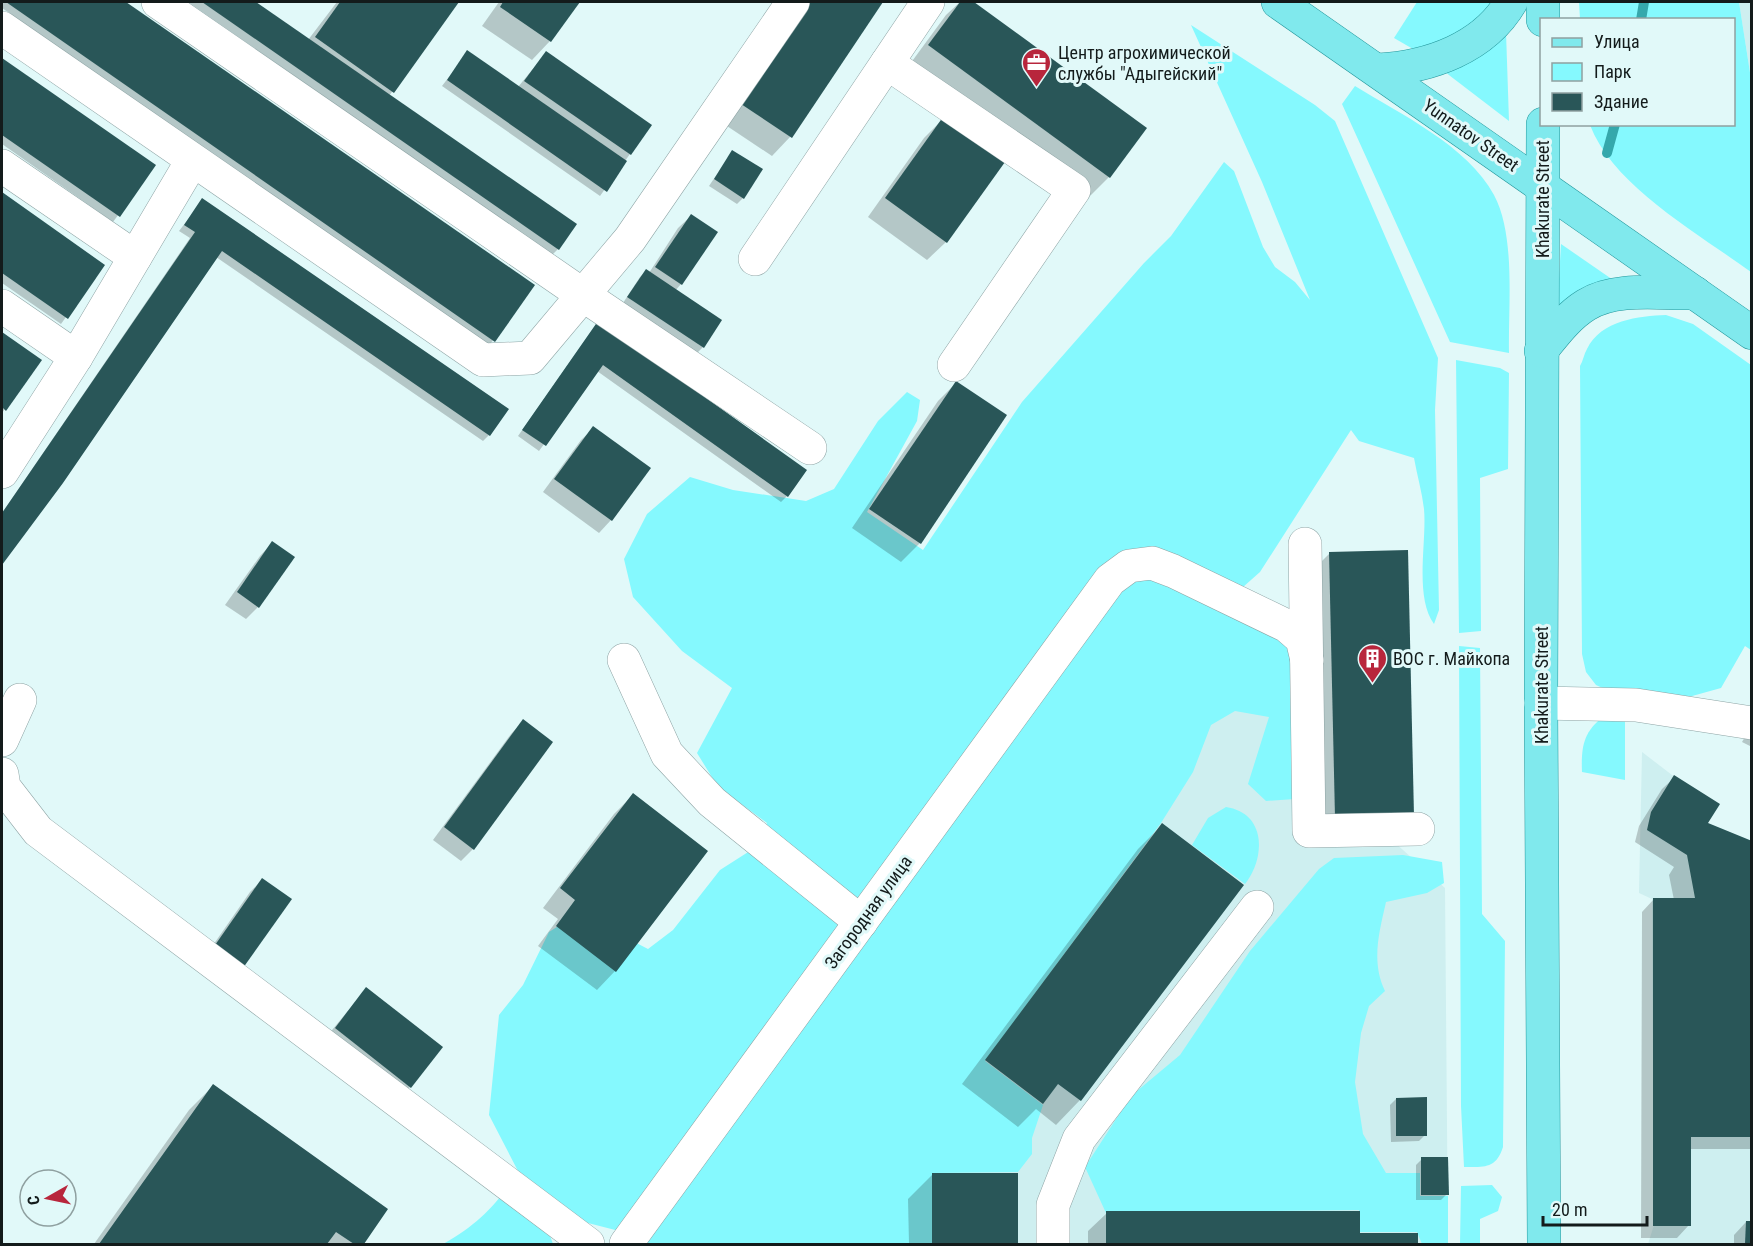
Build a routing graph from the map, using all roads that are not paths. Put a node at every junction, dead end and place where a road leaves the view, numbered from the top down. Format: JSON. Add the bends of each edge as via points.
{"nodes":[{"id":1,"x":158,"y":2,"type":"edge"},
{"id":2,"x":793,"y":2,"type":"edge"},
{"id":3,"x":928,"y":2,"type":"edge"},
{"id":4,"x":1278,"y":2,"type":"edge"},
{"id":5,"x":1511,"y":2,"type":"edge"},
{"id":6,"x":1544,"y":2,"type":"edge"},
{"id":7,"x":1543,"y":18,"type":"edge"},
{"id":8,"x":2,"y":28,"type":"edge"},
{"id":9,"x":887,"y":63,"type":"junction"},
{"id":10,"x":1378,"y":70,"type":"junction"},
{"id":11,"x":1543,"y":126,"type":"edge"},
{"id":12,"x":192,"y":161,"type":"junction"},
{"id":13,"x":2,"y":166,"type":"edge"},
{"id":14,"x":1542,"y":184,"type":"junction"},
{"id":15,"x":135,"y":257,"type":"junction"},
{"id":16,"x":755,"y":259,"type":"dead end"},
{"id":17,"x":1695,"y":293,"type":"junction"},
{"id":18,"x":583,"y":295,"type":"junction"},
{"id":19,"x":2,"y":306,"type":"edge"},
{"id":20,"x":1752,"y":333,"type":"edge"},
{"id":21,"x":1541,"y":351,"type":"junction"},
{"id":22,"x":76,"y":357,"type":"junction"},
{"id":23,"x":954,"y":366,"type":"dead end"},
{"id":24,"x":810,"y":448,"type":"dead end"},
{"id":25,"x":7,"y":452,"type":"edge"},
{"id":26,"x":1305,"y":544,"type":"dead end"},
{"id":27,"x":624,"y":660,"type":"dead end"},
{"id":28,"x":1307,"y":660,"type":"junction"},
{"id":29,"x":20,"y":700,"type":"dead end"},
{"id":30,"x":1541,"y":702,"type":"junction"},
{"id":31,"x":1752,"y":723,"type":"edge"},
{"id":32,"x":2,"y":740,"type":"edge"},
{"id":33,"x":2,"y":774,"type":"edge"},
{"id":34,"x":1418,"y":829,"type":"dead end"},
{"id":35,"x":1257,"y":907,"type":"dead end"},
{"id":36,"x":861,"y":922,"type":"junction"},
{"id":37,"x":588,"y":1245,"type":"edge"},
{"id":38,"x":626,"y":1245,"type":"edge"},
{"id":39,"x":1053,"y":1245,"type":"edge"},
{"id":40,"x":1544,"y":1245,"type":"edge"}],
"edges":[{"from":1,"to":18,"type":"street"},
{"from":2,"to":18,"type":"street","via":[[630,239]]},
{"from":3,"to":9,"type":"street"},
{"from":4,"to":10,"type":"main road","name":"Yunnatov Street"},
{"from":5,"to":10,"type":"main road","via":[[1501,18],[1462,49],[1410,66]]},
{"from":6,"to":7,"type":"main road"},
{"from":8,"to":12,"type":"street"},
{"from":9,"to":16,"type":"street"},
{"from":9,"to":23,"type":"street","via":[[1074,190]]},
{"from":10,"to":14,"type":"main road","name":"Yunnatov Street"},
{"from":11,"to":14,"type":"main road","name":"Khakurate Street"},
{"from":12,"to":15,"type":"street"},
{"from":12,"to":18,"type":"street","via":[[483,360],[530,358]]},
{"from":13,"to":15,"type":"street"},
{"from":14,"to":17,"type":"main road","name":"Yunnatov Street"},
{"from":14,"to":21,"type":"main road","name":"Khakurate Street"},
{"from":15,"to":22,"type":"street"},
{"from":17,"to":20,"type":"main road","name":"Yunnatov Street"},
{"from":17,"to":21,"type":"main road","via":[[1622,294],[1587,304]]},
{"from":18,"to":24,"type":"street"},
{"from":19,"to":22,"type":"street"},
{"from":21,"to":30,"type":"main road","name":"Khakurate Street"},
{"from":22,"to":25,"type":"street"},
{"from":26,"to":28,"type":"street"},
{"from":27,"to":36,"type":"street","via":[[667,754],[712,802]]},
{"from":28,"to":34,"type":"street","via":[[1309,831]]},
{"from":28,"to":36,"type":"street","name":"Загородная улица","via":[[1302,639],[1287,626],[1152,563],[1129,566],[1110,580]]},
{"from":29,"to":32,"type":"street"},
{"from":30,"to":31,"type":"street","via":[[1636,705]]},
{"from":30,"to":40,"type":"main road","name":"Khakurate Street"},
{"from":33,"to":37,"type":"street","via":[[4,787],[38,831]]},
{"from":35,"to":39,"type":"street","via":[[1079,1139],[1053,1205]]},
{"from":36,"to":38,"type":"street","name":"Загородная улица"}]}
